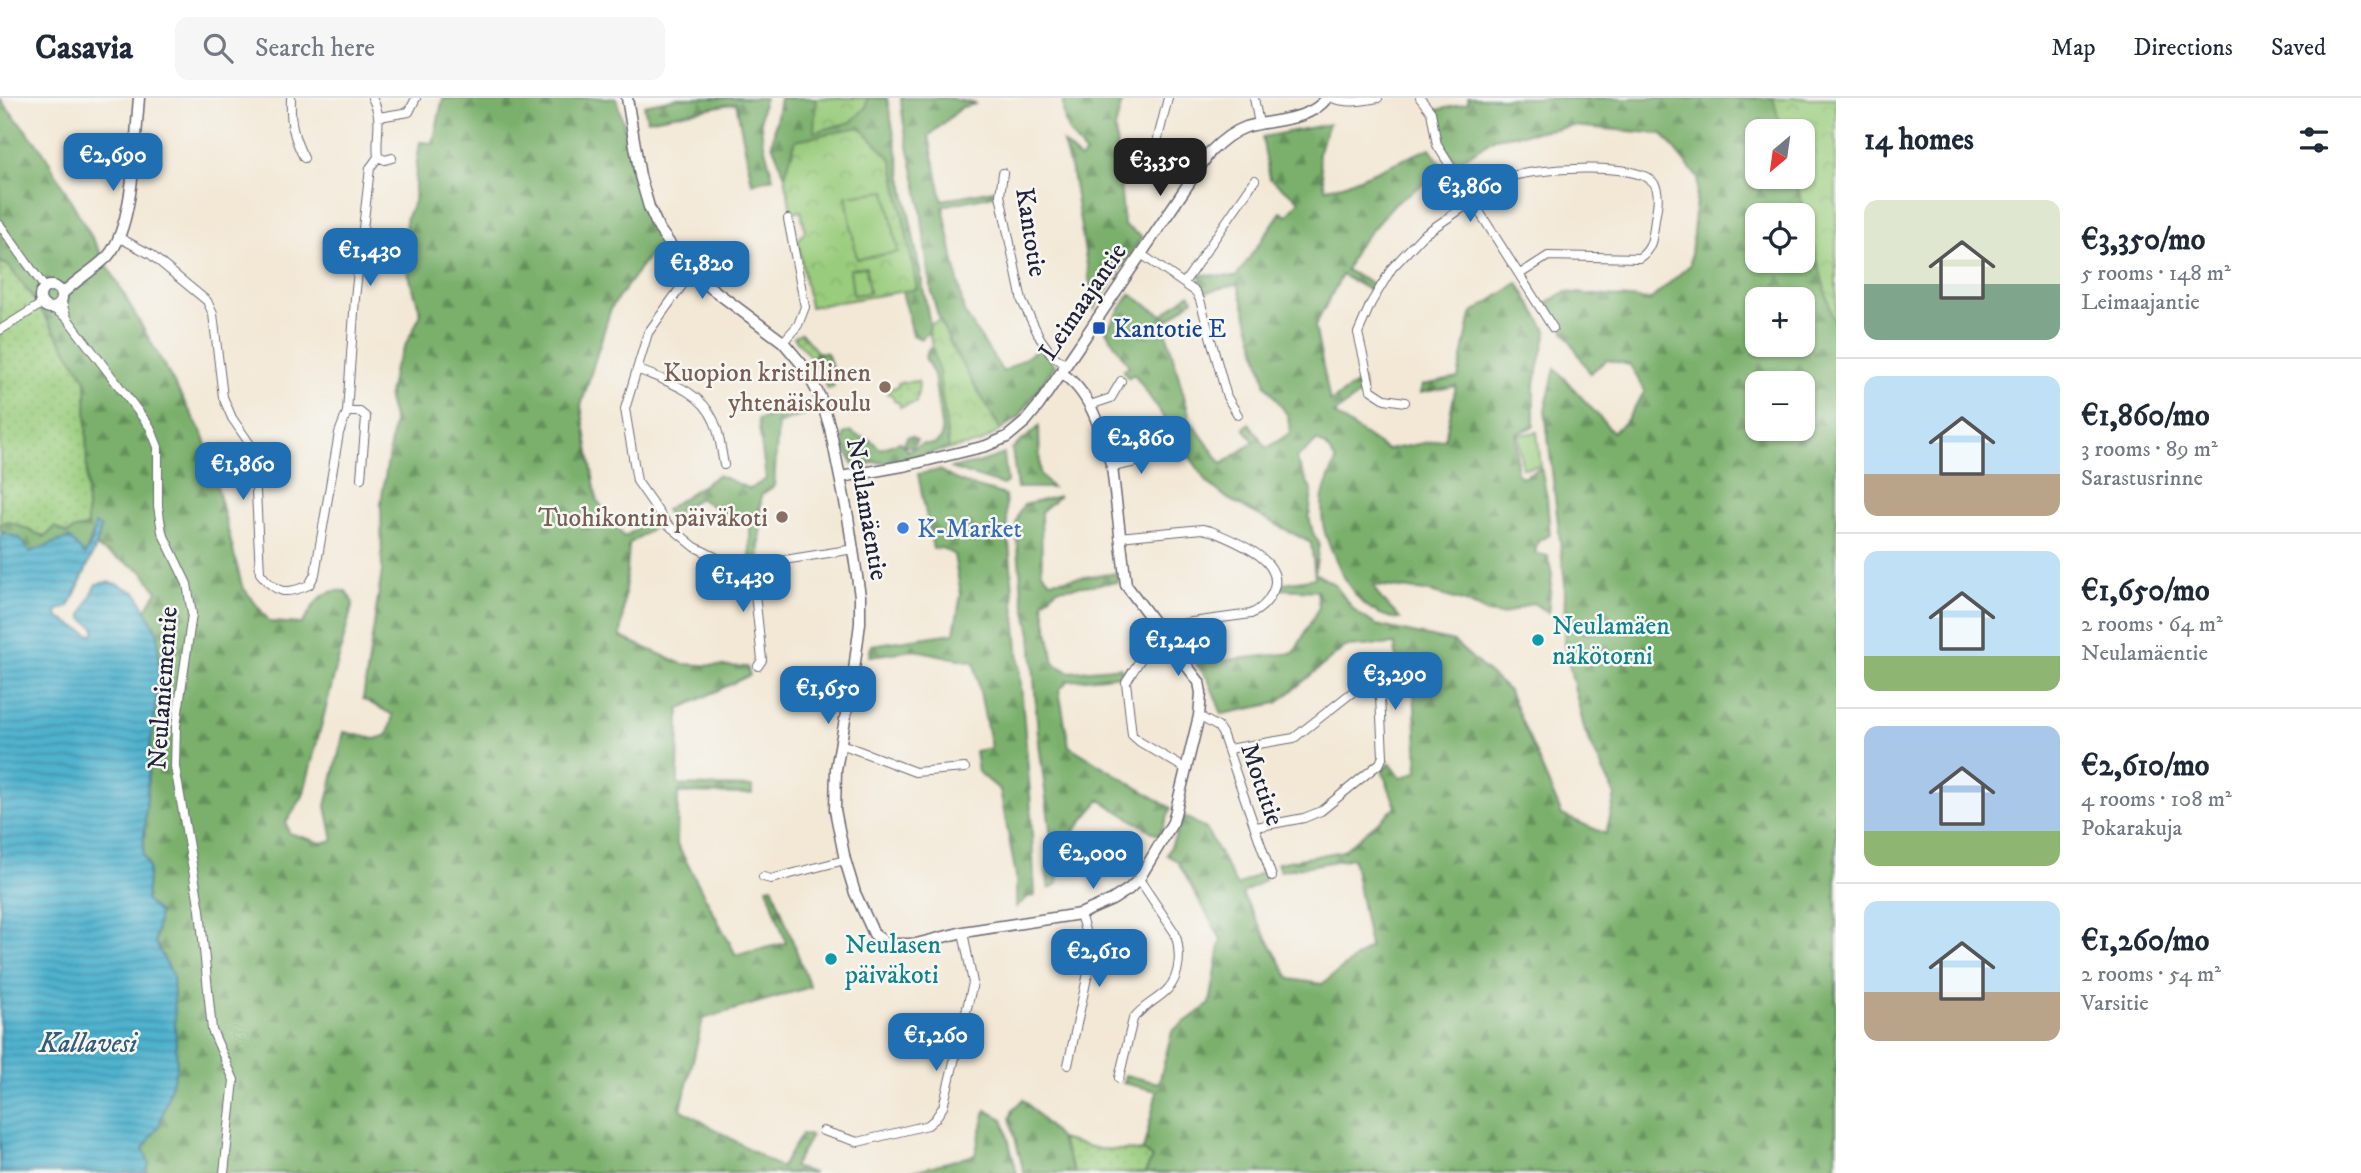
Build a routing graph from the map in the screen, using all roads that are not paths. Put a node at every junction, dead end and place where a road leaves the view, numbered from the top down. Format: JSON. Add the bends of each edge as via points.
{"nodes":[{"id":1,"x":139,"y":98,"type":"edge"},
{"id":2,"x":291,"y":98,"type":"edge"},
{"id":3,"x":372,"y":98,"type":"edge"},
{"id":4,"x":416,"y":98,"type":"edge"},
{"id":5,"x":627,"y":98,"type":"edge"},
{"id":6,"x":1168,"y":98,"type":"edge"},
{"id":7,"x":1254,"y":98,"type":"edge"},
{"id":8,"x":1330,"y":98,"type":"edge"},
{"id":9,"x":1378,"y":98,"type":"edge"},
{"id":10,"x":1420,"y":98,"type":"edge"},
{"id":11,"x":379,"y":117,"type":"junction"},
{"id":12,"x":1259,"y":124,"type":"junction"},
{"id":13,"x":1158,"y":138,"type":"dead end"},
{"id":14,"x":378,"y":157,"type":"junction"},
{"id":15,"x":304,"y":158,"type":"dead end"},
{"id":16,"x":392,"y":158,"type":"dead end"},
{"id":17,"x":1003,"y":173,"type":"dead end"},
{"id":18,"x":1255,"y":180,"type":"dead end"},
{"id":19,"x":1472,"y":201,"type":"junction"},
{"id":20,"x":788,"y":219,"type":"dead end"},
{"id":21,"x":0,"y":225,"type":"edge"},
{"id":22,"x":120,"y":237,"type":"junction"},
{"id":23,"x":1141,"y":254,"type":"junction"},
{"id":24,"x":691,"y":272,"type":"junction"},
{"id":25,"x":1520,"y":274,"type":"junction"},
{"id":26,"x":1184,"y":283,"type":"junction"},
{"id":27,"x":56,"y":292,"type":"junction"},
{"id":28,"x":47,"y":305,"type":"junction"},
{"id":29,"x":67,"y":318,"type":"junction"},
{"id":30,"x":1553,"y":328,"type":"dead end"},
{"id":31,"x":0,"y":330,"type":"edge"},
{"id":32,"x":783,"y":342,"type":"junction"},
{"id":33,"x":637,"y":369,"type":"junction"},
{"id":34,"x":1063,"y":369,"type":"junction"},
{"id":35,"x":1121,"y":381,"type":"dead end"},
{"id":36,"x":1405,"y":402,"type":"dead end"},
{"id":37,"x":1090,"y":405,"type":"junction"},
{"id":38,"x":347,"y":412,"type":"junction"},
{"id":39,"x":1238,"y":415,"type":"dead end"},
{"id":40,"x":1165,"y":456,"type":"dead end"},
{"id":41,"x":724,"y":464,"type":"dead end"},
{"id":42,"x":1112,"y":467,"type":"junction"},
{"id":43,"x":841,"y":477,"type":"junction"},
{"id":44,"x":361,"y":478,"type":"dead end"},
{"id":45,"x":1119,"y":537,"type":"junction"},
{"id":46,"x":854,"y":549,"type":"junction"},
{"id":47,"x":752,"y":565,"type":"junction"},
{"id":48,"x":1166,"y":639,"type":"junction"},
{"id":49,"x":760,"y":663,"type":"dead end"},
{"id":50,"x":1199,"y":716,"type":"junction"},
{"id":51,"x":841,"y":744,"type":"junction"},
{"id":52,"x":1228,"y":749,"type":"junction"},
{"id":53,"x":965,"y":768,"type":"dead end"},
{"id":54,"x":1186,"y":769,"type":"junction"},
{"id":55,"x":1256,"y":827,"type":"junction"},
{"id":56,"x":845,"y":860,"type":"junction"},
{"id":57,"x":763,"y":877,"type":"dead end"},
{"id":58,"x":1272,"y":877,"type":"dead end"},
{"id":59,"x":1139,"y":879,"type":"junction"},
{"id":60,"x":1080,"y":914,"type":"junction"},
{"id":61,"x":963,"y":932,"type":"junction"},
{"id":62,"x":1068,"y":1065,"type":"dead end"},
{"id":63,"x":1119,"y":1078,"type":"dead end"},
{"id":64,"x":823,"y":1131,"type":"dead end"},
{"id":65,"x":224,"y":1173,"type":"edge"}],
"edges":[{"from":1,"to":22,"type":"street","via":[[127,215]]},
{"from":2,"to":15,"type":"street","via":[[290,122]]},
{"from":3,"to":11,"type":"street"},
{"from":4,"to":11,"type":"street","via":[[409,112]]},
{"from":5,"to":24,"type":"street","name":"Neulamäentie","via":[[649,207],[659,229]]},
{"from":6,"to":13,"type":"street"},
{"from":7,"to":12,"type":"street"},
{"from":8,"to":9,"type":"street","via":[[1356,102]]},
{"from":8,"to":12,"type":"street","name":"Leimaajantie","via":[[1312,112]]},
{"from":10,"to":19,"type":"street","via":[[1431,112],[1437,145]]},
{"from":11,"to":14,"type":"street"},
{"from":12,"to":23,"type":"street","name":"Leimaajantie","via":[[1234,133],[1210,152]]},
{"from":14,"to":16,"type":"street"},
{"from":14,"to":38,"type":"street","via":[[368,181]]},
{"from":17,"to":34,"type":"street","name":"Kantotie","via":[[1000,195],[1022,300],[1040,338]]},
{"from":18,"to":26,"type":"street"},
{"from":19,"to":25,"type":"street"},
{"from":19,"to":25,"type":"street","via":[[1521,173],[1591,169],[1639,173],[1655,184],[1657,208],[1647,253],[1639,258],[1548,256]]},
{"from":19,"to":36,"type":"street","via":[[1423,235],[1392,268],[1359,333],[1371,390],[1385,399]]},
{"from":20,"to":32,"type":"street","via":[[805,307]]},
{"from":21,"to":27,"type":"street","name":"Neulaniementie"},
{"from":22,"to":27,"type":"street","via":[[107,256]]},
{"from":22,"to":38,"type":"street","via":[[150,254],[208,301],[223,397],[254,450],[260,573],[271,587],[288,592],[309,585],[315,574],[339,433]]},
{"from":23,"to":26,"type":"street"},
{"from":23,"to":34,"type":"street","name":"Leimaajantie"},
{"from":24,"to":32,"type":"street","name":"Neulamäentie"},
{"from":24,"to":33,"type":"street","via":[[648,333]]},
{"from":25,"to":30,"type":"street"},
{"from":26,"to":39,"type":"street","via":[[1200,300],[1227,397]]},
{"from":27,"to":28,"type":"street","via":[[58,305]]},
{"from":27,"to":28,"type":"street","via":[[41,293]]},
{"from":27,"to":29,"type":"street","name":"Neulaniementie"},
{"from":28,"to":29,"type":"street","name":"Neulaniementie"},
{"from":28,"to":31,"type":"street"},
{"from":29,"to":65,"type":"street","name":"Neulaniementie","via":[[150,427],[158,447],[162,532],[187,584],[192,614],[176,726],[175,767],[200,910],[212,1030],[234,1080]]},
{"from":32,"to":43,"type":"street","name":"Neulamäentie","via":[[805,368],[821,399]]},
{"from":33,"to":41,"type":"street","via":[[704,403],[716,424]]},
{"from":33,"to":47,"type":"street","via":[[625,409],[637,481],[667,524],[695,547],[722,560]]},
{"from":34,"to":37,"type":"street"},
{"from":34,"to":43,"type":"street","name":"Leimaajantie","via":[[1025,422],[1007,438],[908,465]]},
{"from":35,"to":37,"type":"street","via":[[1111,398]]},
{"from":37,"to":42,"type":"street"},
{"from":38,"to":44,"type":"street","via":[[366,417]]},
{"from":40,"to":42,"type":"street"},
{"from":42,"to":45,"type":"street"},
{"from":43,"to":46,"type":"street","name":"Neulamäentie"},
{"from":45,"to":48,"type":"street","via":[[1126,585]]},
{"from":45,"to":48,"type":"street","via":[[1202,529],[1272,565],[1277,586],[1259,610],[1185,623]]},
{"from":46,"to":47,"type":"street"},
{"from":46,"to":51,"type":"street","name":"Neulamäentie","via":[[860,624]]},
{"from":47,"to":49,"type":"street"},
{"from":48,"to":50,"type":"street","via":[[1199,682]]},
{"from":48,"to":54,"type":"street","via":[[1142,657],[1128,676],[1129,729],[1140,743]]},
{"from":50,"to":52,"type":"street","name":"Mottitie","via":[[1218,727]]},
{"from":50,"to":54,"type":"street"},
{"from":51,"to":53,"type":"street","via":[[915,772]]},
{"from":51,"to":56,"type":"street","name":"Neulamäentie","via":[[834,792]]},
{"from":52,"to":55,"type":"street","name":"Mottitie"},
{"from":52,"to":55,"type":"street","via":[[1294,738],[1359,687],[1372,687],[1380,697],[1383,756],[1375,769],[1321,811]]},
{"from":54,"to":59,"type":"street","via":[[1173,821]]},
{"from":55,"to":58,"type":"street","name":"Mottitie"},
{"from":56,"to":57,"type":"street","via":[[771,879]]},
{"from":56,"to":61,"type":"street","name":"Neulamäentie","via":[[869,926],[880,940],[916,944]]},
{"from":59,"to":60,"type":"street","via":[[1112,900]]},
{"from":59,"to":63,"type":"street","via":[[1175,933],[1179,962],[1169,988],[1133,1018]]},
{"from":60,"to":61,"type":"street"},
{"from":60,"to":62,"type":"street","via":[[1090,964]]},
{"from":61,"to":64,"type":"street","via":[[973,984],[943,1108],[936,1119],[858,1142]]}]}
